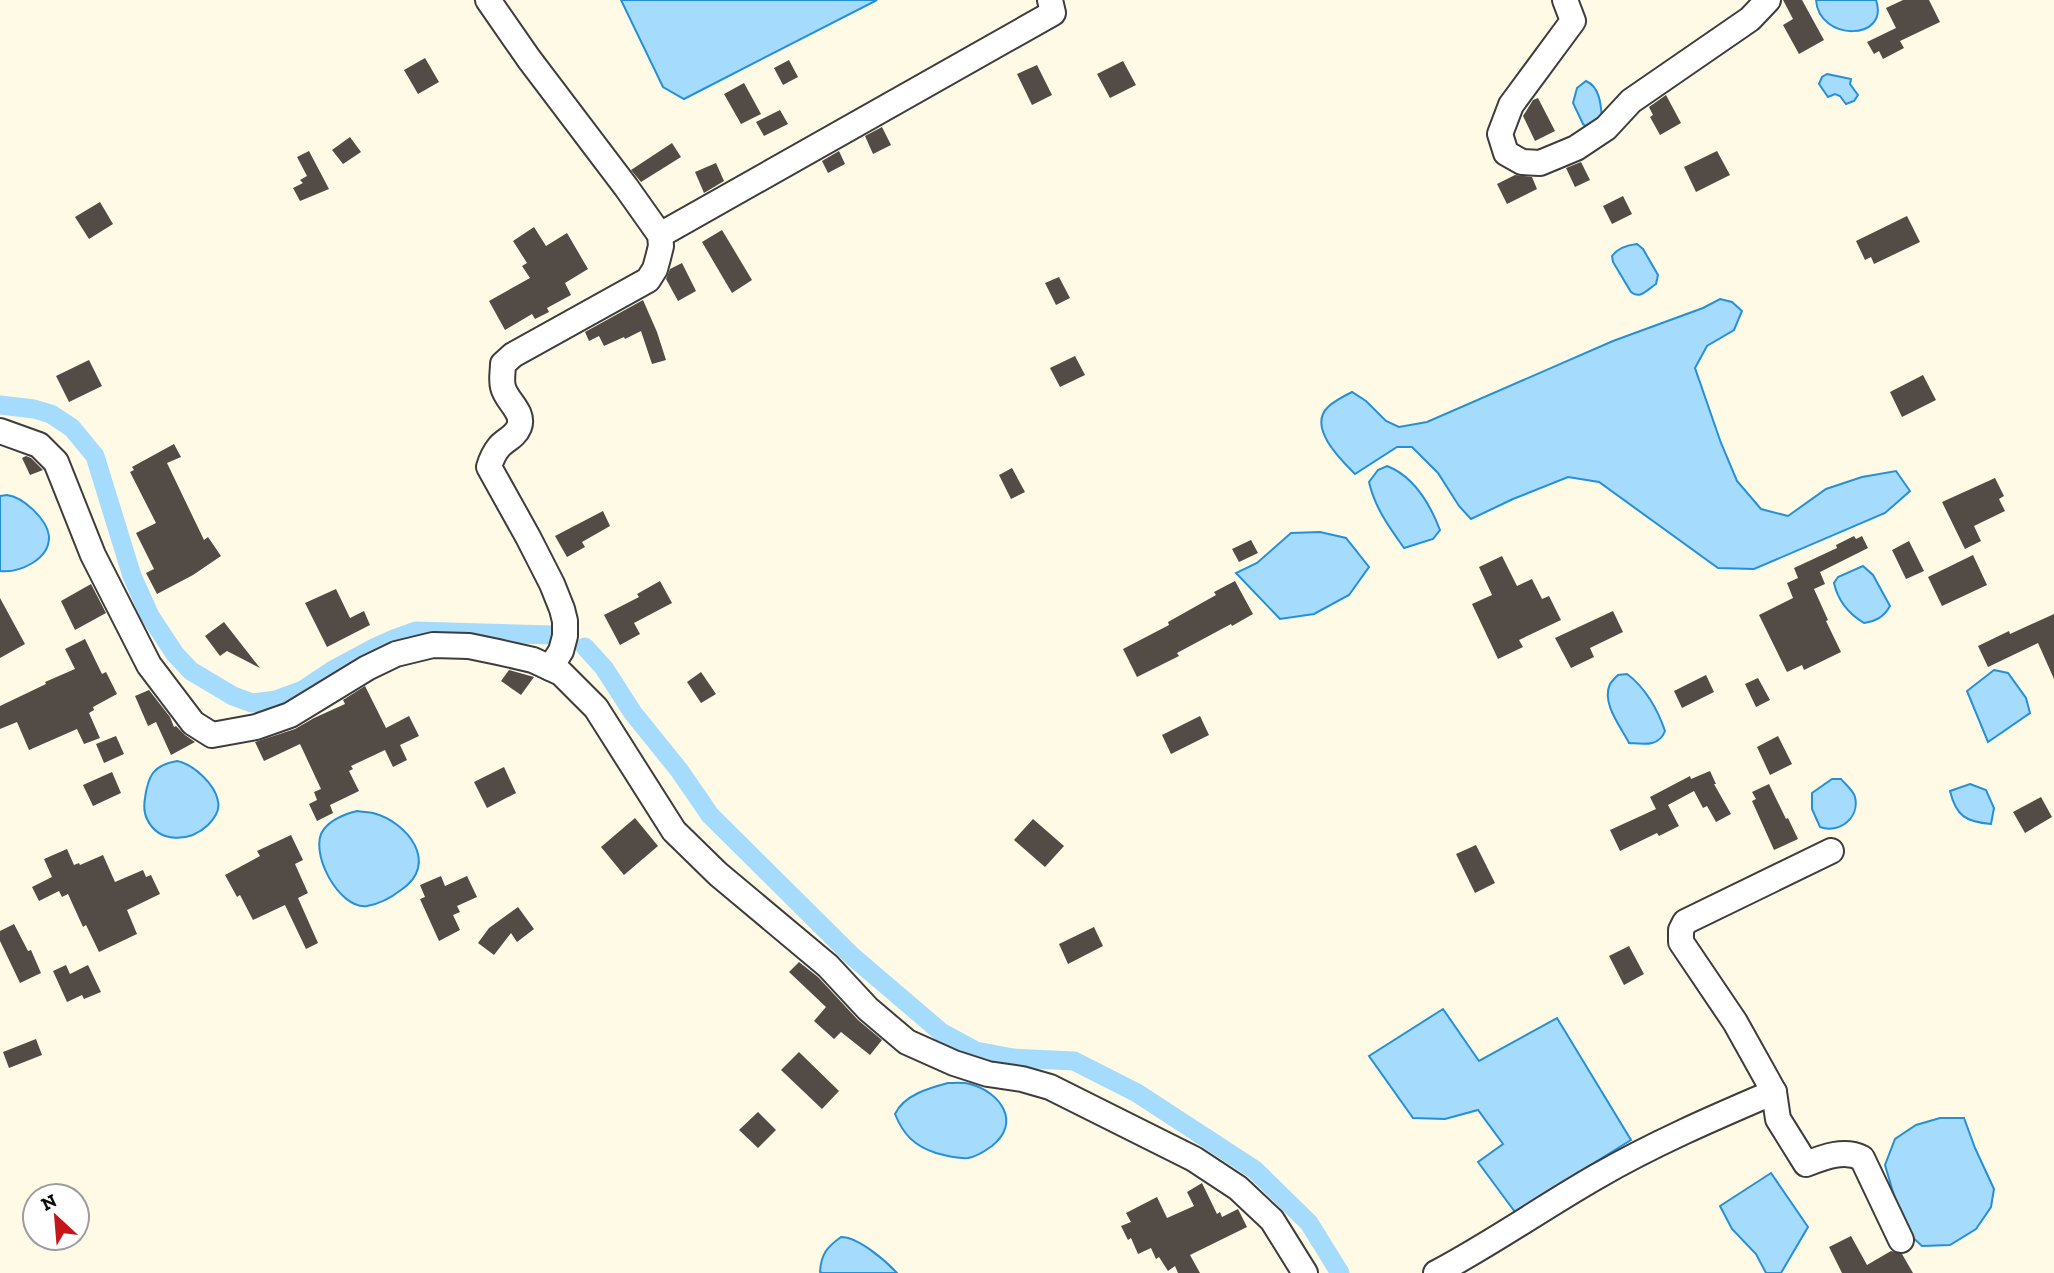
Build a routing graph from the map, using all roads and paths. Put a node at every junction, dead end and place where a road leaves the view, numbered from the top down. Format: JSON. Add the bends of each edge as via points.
{"nodes":[{"id":1,"x":488,"y":0,"type":"edge"},
{"id":2,"x":1050,"y":0,"type":"edge"},
{"id":3,"x":1565,"y":0,"type":"edge"},
{"id":4,"x":1768,"y":0,"type":"edge"},
{"id":5,"x":660,"y":235,"type":"junction"},
{"id":6,"x":0,"y":431,"type":"edge"},
{"id":7,"x":550,"y":668,"type":"junction"},
{"id":8,"x":1831,"y":851,"type":"dead end"},
{"id":9,"x":1774,"y":1092,"type":"junction"},
{"id":10,"x":1901,"y":1240,"type":"dead end"},
{"id":11,"x":1305,"y":1273,"type":"edge"},
{"id":12,"x":1436,"y":1273,"type":"edge"}],
"edges":[{"from":1,"to":5,"type":"street"},
{"from":2,"to":5,"type":"street","via":[[1053,13]]},
{"from":3,"to":4,"type":"street","via":[[1573,21],[1511,106],[1500,134],[1506,153],[1522,162],[1541,163],[1576,148],[1606,128],[1631,101],[1750,19]]},
{"from":5,"to":7,"type":"street","via":[[658,258],[648,280],[503,364],[503,387],[520,421],[489,467],[562,609],[565,636]]},
{"from":6,"to":7,"type":"street","via":[[39,445],[56,462],[93,555],[149,664],[193,723],[212,735],[290,715],[367,668],[396,654],[433,645],[469,646]]},
{"from":7,"to":11,"type":"street","via":[[596,708],[674,831],[907,1042],[954,1063],[1050,1087],[1194,1159],[1238,1188],[1272,1220]]},
{"from":8,"to":9,"type":"street","via":[[1685,922],[1681,930],[1681,942],[1735,1022]]},
{"from":9,"to":10,"type":"street","via":[[1778,1119],[1806,1164],[1837,1154],[1862,1158]]},
{"from":9,"to":12,"type":"street","via":[[1662,1141]]}]}
